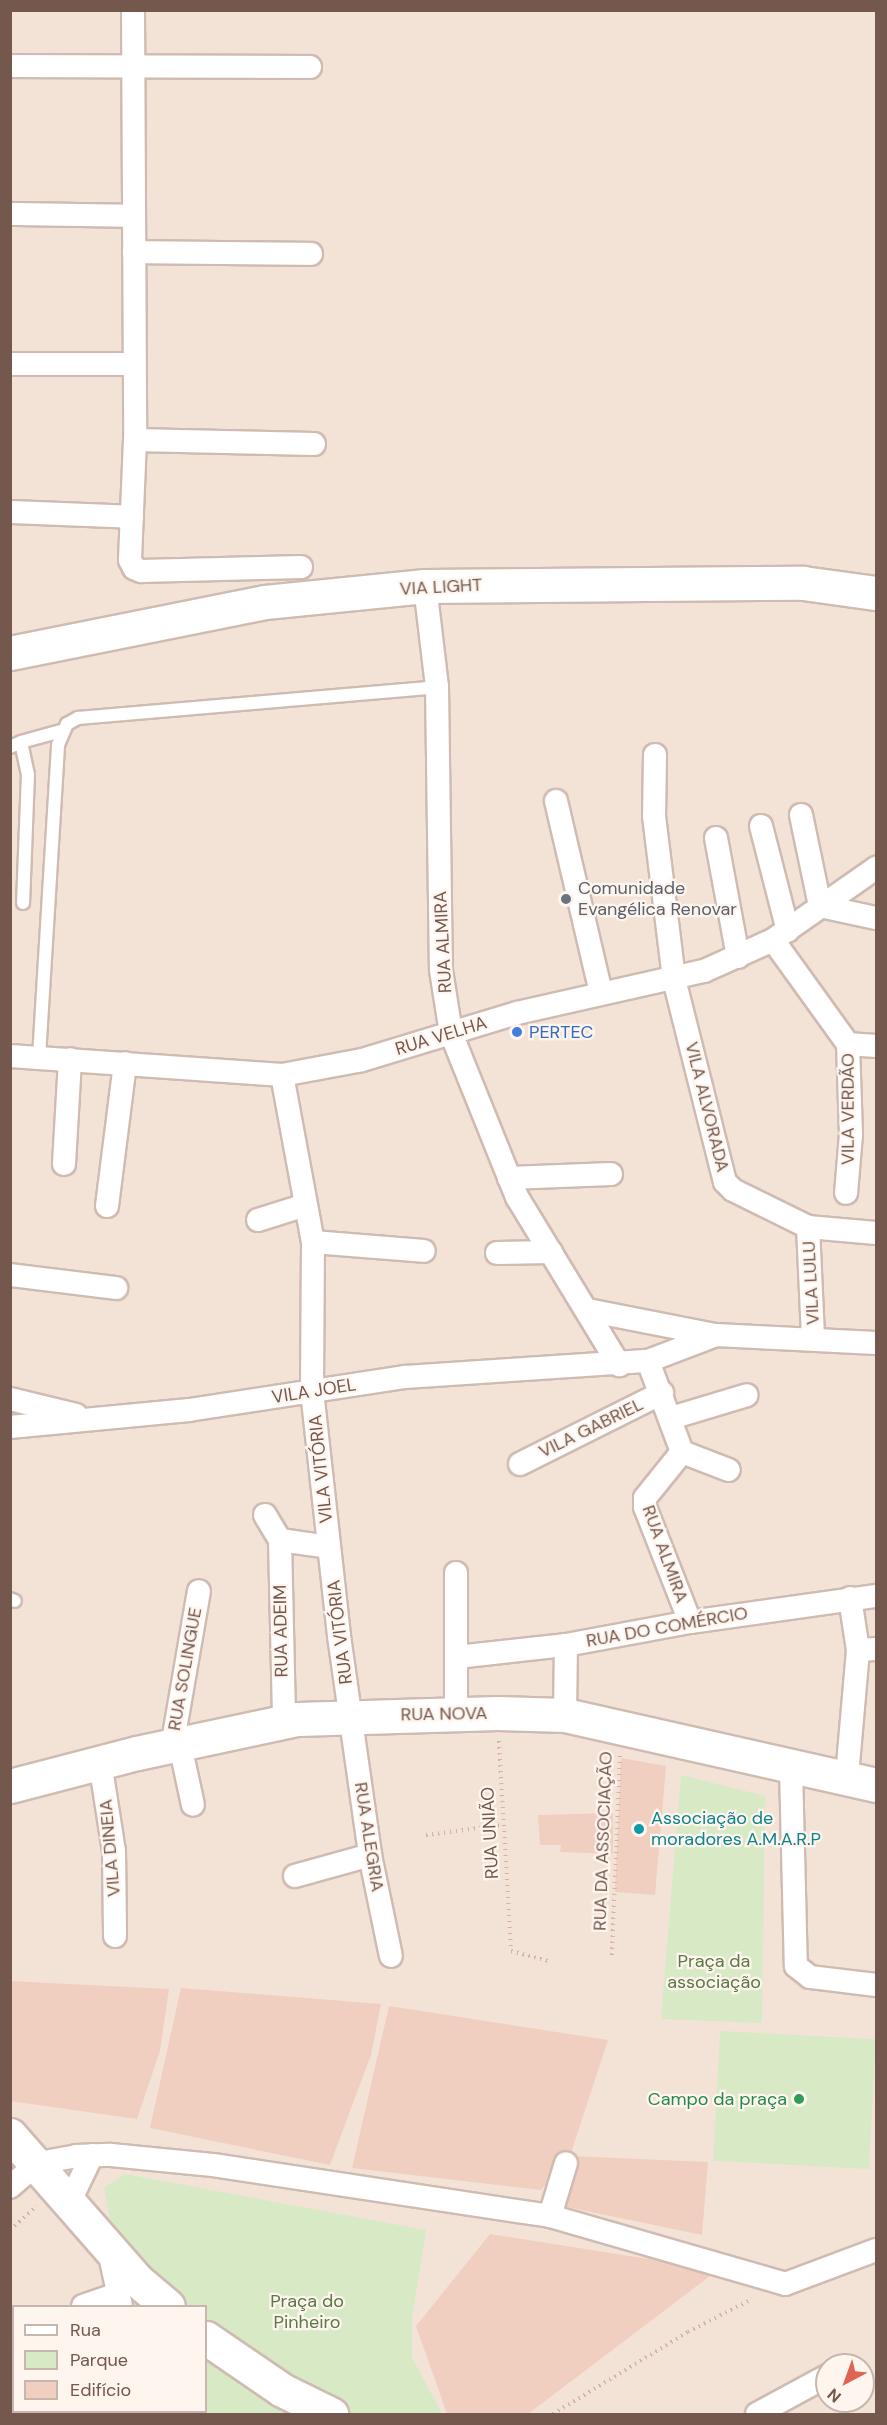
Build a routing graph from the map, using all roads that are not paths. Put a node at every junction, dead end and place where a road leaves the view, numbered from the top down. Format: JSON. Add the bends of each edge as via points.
{"nodes":[{"id":1,"x":133,"y":10,"type":"edge"},
{"id":2,"x":10,"y":66,"type":"edge"},
{"id":3,"x":135,"y":67,"type":"junction"},
{"id":4,"x":310,"y":67,"type":"dead end"},
{"id":5,"x":10,"y":214,"type":"edge"},
{"id":6,"x":134,"y":216,"type":"junction"},
{"id":7,"x":134,"y":252,"type":"junction"},
{"id":8,"x":311,"y":254,"type":"dead end"},
{"id":9,"x":10,"y":364,"type":"edge"},
{"id":10,"x":134,"y":364,"type":"junction"},
{"id":11,"x":135,"y":440,"type":"junction"},
{"id":12,"x":314,"y":444,"type":"dead end"},
{"id":13,"x":10,"y":512,"type":"edge"},
{"id":14,"x":132,"y":517,"type":"junction"},
{"id":15,"x":301,"y":567,"type":"dead end"},
{"id":16,"x":425,"y":586,"type":"junction"},
{"id":17,"x":876,"y":594,"type":"edge"},
{"id":18,"x":10,"y":653,"type":"edge"},
{"id":19,"x":437,"y":687,"type":"junction"},
{"id":20,"x":61,"y":731,"type":"junction"},
{"id":21,"x":16,"y":745,"type":"edge"},
{"id":22,"x":655,"y":755,"type":"dead end"},
{"id":23,"x":556,"y":801,"type":"dead end"},
{"id":24,"x":801,"y":815,"type":"dead end"},
{"id":25,"x":761,"y":826,"type":"dead end"},
{"id":26,"x":716,"y":838,"type":"dead end"},
{"id":27,"x":876,"y":868,"type":"edge"},
{"id":28,"x":23,"y":903,"type":"dead end"},
{"id":29,"x":820,"y":906,"type":"junction"},
{"id":30,"x":876,"y":918,"type":"edge"},
{"id":31,"x":780,"y":935,"type":"junction"},
{"id":32,"x":738,"y":957,"type":"junction"},
{"id":33,"x":674,"y":979,"type":"junction"},
{"id":34,"x":601,"y":993,"type":"junction"},
{"id":35,"x":451,"y":1033,"type":"junction"},
{"id":36,"x":848,"y":1044,"type":"junction"},
{"id":37,"x":876,"y":1046,"type":"edge"},
{"id":38,"x":10,"y":1056,"type":"edge"},
{"id":39,"x":39,"y":1057,"type":"junction"},
{"id":40,"x":70,"y":1059,"type":"junction"},
{"id":41,"x":125,"y":1063,"type":"junction"},
{"id":42,"x":282,"y":1075,"type":"junction"},
{"id":43,"x":64,"y":1164,"type":"dead end"},
{"id":44,"x":611,"y":1174,"type":"dead end"},
{"id":45,"x":509,"y":1178,"type":"junction"},
{"id":46,"x":846,"y":1193,"type":"dead end"},
{"id":47,"x":306,"y":1205,"type":"junction"},
{"id":48,"x":107,"y":1206,"type":"dead end"},
{"id":49,"x":258,"y":1220,"type":"dead end"},
{"id":50,"x":808,"y":1227,"type":"junction"},
{"id":51,"x":876,"y":1233,"type":"edge"},
{"id":52,"x":313,"y":1242,"type":"junction"},
{"id":53,"x":424,"y":1251,"type":"dead end"},
{"id":54,"x":551,"y":1252,"type":"junction"},
{"id":55,"x":497,"y":1253,"type":"dead end"},
{"id":56,"x":10,"y":1275,"type":"edge"},
{"id":57,"x":116,"y":1288,"type":"dead end"},
{"id":58,"x":587,"y":1310,"type":"junction"},
{"id":59,"x":716,"y":1335,"type":"junction"},
{"id":60,"x":813,"y":1338,"type":"junction"},
{"id":61,"x":876,"y":1343,"type":"edge"},
{"id":62,"x":648,"y":1361,"type":"junction"},
{"id":63,"x":619,"y":1365,"type":"junction"},
{"id":64,"x":312,"y":1391,"type":"junction"},
{"id":65,"x":662,"y":1393,"type":"junction"},
{"id":66,"x":747,"y":1395,"type":"dead end"},
{"id":67,"x":10,"y":1399,"type":"edge"},
{"id":68,"x":671,"y":1418,"type":"junction"},
{"id":69,"x":96,"y":1420,"type":"junction"},
{"id":70,"x":10,"y":1426,"type":"edge"},
{"id":71,"x":682,"y":1452,"type":"junction"},
{"id":72,"x":520,"y":1464,"type":"dead end"},
{"id":73,"x":729,"y":1470,"type":"dead end"},
{"id":74,"x":266,"y":1515,"type":"dead end"},
{"id":75,"x":280,"y":1540,"type":"junction"},
{"id":76,"x":329,"y":1547,"type":"junction"},
{"id":77,"x":456,"y":1573,"type":"dead end"},
{"id":78,"x":199,"y":1591,"type":"dead end"},
{"id":79,"x":876,"y":1596,"type":"edge"},
{"id":80,"x":850,"y":1598,"type":"junction"},
{"id":81,"x":690,"y":1622,"type":"junction"},
{"id":82,"x":566,"y":1645,"type":"junction"},
{"id":83,"x":867,"y":1650,"type":"edge"},
{"id":84,"x":457,"y":1658,"type":"junction"},
{"id":85,"x":456,"y":1714,"type":"junction"},
{"id":86,"x":565,"y":1715,"type":"junction"},
{"id":87,"x":351,"y":1717,"type":"junction"},
{"id":88,"x":284,"y":1722,"type":"junction"},
{"id":89,"x":176,"y":1746,"type":"junction"},
{"id":90,"x":100,"y":1762,"type":"junction"},
{"id":91,"x":791,"y":1768,"type":"junction"},
{"id":92,"x":861,"y":1780,"type":"edge"},
{"id":93,"x":10,"y":1786,"type":"edge"},
{"id":94,"x":193,"y":1805,"type":"dead end"},
{"id":95,"x":370,"y":1856,"type":"junction"},
{"id":96,"x":295,"y":1876,"type":"dead end"},
{"id":97,"x":115,"y":1935,"type":"dead end"},
{"id":98,"x":391,"y":1956,"type":"dead end"},
{"id":99,"x":876,"y":1985,"type":"edge"},
{"id":100,"x":11,"y":2136,"type":"edge"},
{"id":101,"x":92,"y":2156,"type":"junction"},
{"id":102,"x":38,"y":2163,"type":"junction"},
{"id":103,"x":566,"y":2163,"type":"dead end"},
{"id":104,"x":10,"y":2187,"type":"edge"},
{"id":105,"x":70,"y":2201,"type":"junction"},
{"id":106,"x":550,"y":2216,"type":"junction"},
{"id":107,"x":109,"y":2250,"type":"junction"},
{"id":108,"x":876,"y":2250,"type":"edge"},
{"id":109,"x":120,"y":2300,"type":"edge"},
{"id":110,"x":94,"y":2305,"type":"edge"},
{"id":111,"x":166,"y":2305,"type":"edge"},
{"id":112,"x":207,"y":2339,"type":"edge"},
{"id":113,"x":815,"y":2382,"type":"edge"},
{"id":114,"x":331,"y":2415,"type":"edge"},
{"id":115,"x":757,"y":2415,"type":"edge"}],
"edges":[{"from":1,"to":3,"type":"street"},
{"from":2,"to":3,"type":"street"},
{"from":3,"to":4,"type":"street"},
{"from":3,"to":6,"type":"street"},
{"from":5,"to":6,"type":"street"},
{"from":6,"to":7,"type":"street"},
{"from":7,"to":8,"type":"street"},
{"from":7,"to":10,"type":"street"},
{"from":9,"to":10,"type":"street"},
{"from":10,"to":11,"type":"street"},
{"from":11,"to":12,"type":"street"},
{"from":11,"to":14,"type":"street"},
{"from":13,"to":14,"type":"street"},
{"from":14,"to":15,"type":"street","via":[[130,560],[138,571]]},
{"from":16,"to":17,"type":"street","name":"VIA LIGHT","via":[[803,583]]},
{"from":16,"to":18,"type":"street","name":"VIA LIGHT","via":[[264,602]]},
{"from":16,"to":19,"type":"street","name":"RUA ALMIRA"},
{"from":19,"to":20,"type":"lane","via":[[78,718]]},
{"from":19,"to":35,"type":"street","name":"RUA ALMIRA","via":[[441,970]]},
{"from":20,"to":21,"type":"lane"},
{"from":20,"to":39,"type":"lane"},
{"from":21,"to":28,"type":"lane","via":[[28,774]]},
{"from":22,"to":33,"type":"street","name":"VILA ALVORADA","via":[[654,816]]},
{"from":23,"to":34,"type":"street"},
{"from":24,"to":29,"type":"street"},
{"from":25,"to":31,"type":"street"},
{"from":26,"to":32,"type":"street"},
{"from":27,"to":29,"type":"street","name":"RUA VELHA"},
{"from":29,"to":30,"type":"street"},
{"from":29,"to":31,"type":"street","name":"RUA VELHA"},
{"from":31,"to":32,"type":"street","name":"RUA VELHA"},
{"from":31,"to":36,"type":"street","name":"VILA VERDÃO"},
{"from":32,"to":33,"type":"street","name":"RUA VELHA"},
{"from":33,"to":34,"type":"street","name":"RUA VELHA"},
{"from":33,"to":50,"type":"street","name":"VILA ALVORADA","via":[[725,1182]]},
{"from":34,"to":35,"type":"street","name":"RUA VELHA"},
{"from":35,"to":42,"type":"street","name":"RUA VELHA","via":[[362,1060]]},
{"from":35,"to":45,"type":"street","name":"RUA ALMIRA"},
{"from":36,"to":37,"type":"street"},
{"from":36,"to":46,"type":"street","name":"VILA VERDÃO","via":[[851,1134]]},
{"from":38,"to":39,"type":"street","name":"RUA VELHA"},
{"from":39,"to":40,"type":"street","name":"RUA VELHA"},
{"from":40,"to":41,"type":"street","name":"RUA VELHA"},
{"from":40,"to":43,"type":"street"},
{"from":41,"to":42,"type":"street","name":"RUA VELHA"},
{"from":41,"to":48,"type":"street"},
{"from":42,"to":47,"type":"street","name":"VILA VITÓRIA"},
{"from":44,"to":45,"type":"street"},
{"from":45,"to":54,"type":"street","name":"RUA ALMIRA"},
{"from":47,"to":49,"type":"street"},
{"from":47,"to":52,"type":"street","name":"VILA VITÓRIA"},
{"from":50,"to":51,"type":"street","name":"VILA ALVORADA"},
{"from":50,"to":60,"type":"street","name":"VILA LULU"},
{"from":52,"to":53,"type":"street"},
{"from":52,"to":64,"type":"street","name":"VILA VITÓRIA"},
{"from":54,"to":55,"type":"street"},
{"from":54,"to":58,"type":"street","name":"RUA ALMIRA"},
{"from":56,"to":57,"type":"street"},
{"from":58,"to":59,"type":"street"},
{"from":58,"to":63,"type":"street","name":"RUA ALMIRA"},
{"from":59,"to":60,"type":"street"},
{"from":59,"to":62,"type":"street","name":"VILA JOEL"},
{"from":60,"to":61,"type":"street"},
{"from":62,"to":63,"type":"street","name":"VILA JOEL"},
{"from":62,"to":65,"type":"street"},
{"from":63,"to":64,"type":"street","name":"VILA JOEL","via":[[405,1377]]},
{"from":64,"to":69,"type":"street","name":"VILA JOEL"},
{"from":64,"to":76,"type":"street","name":"VILA VITÓRIA"},
{"from":65,"to":68,"type":"street"},
{"from":65,"to":72,"type":"street","name":"VILA GABRIEL"},
{"from":66,"to":68,"type":"street"},
{"from":67,"to":69,"type":"street"},
{"from":68,"to":71,"type":"street"},
{"from":69,"to":70,"type":"street","name":"VILA JOEL"},
{"from":71,"to":73,"type":"street"},
{"from":71,"to":81,"type":"street","name":"RUA ALMIRA","via":[[645,1502]]},
{"from":74,"to":75,"type":"street"},
{"from":75,"to":76,"type":"street"},
{"from":75,"to":88,"type":"street","name":"RUA ADEIM"},
{"from":76,"to":87,"type":"street","name":"RUA VITÓRIA"},
{"from":77,"to":84,"type":"street"},
{"from":78,"to":89,"type":"street","name":"RUA SOLINGUE"},
{"from":79,"to":80,"type":"street","name":"RUA DO COMÉRCIO"},
{"from":80,"to":81,"type":"street","name":"RUA DO COMÉRCIO"},
{"from":80,"to":83,"type":"street"},
{"from":81,"to":82,"type":"street","name":"RUA DO COMÉRCIO"},
{"from":82,"to":84,"type":"street","name":"RUA DO COMÉRCIO"},
{"from":82,"to":86,"type":"street"},
{"from":83,"to":92,"type":"street"},
{"from":84,"to":85,"type":"street"},
{"from":85,"to":86,"type":"street","name":"RUA NOVA"},
{"from":85,"to":87,"type":"street","name":"RUA NOVA"},
{"from":86,"to":91,"type":"street","name":"RUA NOVA"},
{"from":87,"to":88,"type":"street","name":"RUA NOVA"},
{"from":87,"to":95,"type":"street","name":"RUA ALEGRIA"},
{"from":88,"to":89,"type":"street","name":"RUA NOVA"},
{"from":89,"to":90,"type":"street","name":"RUA NOVA"},
{"from":89,"to":94,"type":"street"},
{"from":90,"to":93,"type":"street","name":"RUA NOVA"},
{"from":90,"to":97,"type":"street","name":"VILA DINEIA","via":[[114,1851]]},
{"from":91,"to":92,"type":"street","name":"RUA NOVA"},
{"from":91,"to":99,"type":"street","via":[[796,1966],[810,1977]]},
{"from":95,"to":96,"type":"street"},
{"from":95,"to":98,"type":"street","name":"RUA ALEGRIA"},
{"from":100,"to":102,"type":"street"},
{"from":101,"to":102,"type":"street"},
{"from":101,"to":105,"type":"street"},
{"from":101,"to":106,"type":"street","via":[[213,2165]]},
{"from":102,"to":104,"type":"street"},
{"from":102,"to":105,"type":"street"},
{"from":103,"to":106,"type":"street"},
{"from":105,"to":107,"type":"street"},
{"from":106,"to":108,"type":"street","via":[[785,2284]]},
{"from":107,"to":109,"type":"street"},
{"from":107,"to":111,"type":"street"},
{"from":109,"to":110,"type":"street"},
{"from":112,"to":114,"type":"street","via":[[231,2359]]},
{"from":113,"to":115,"type":"street"}]}
